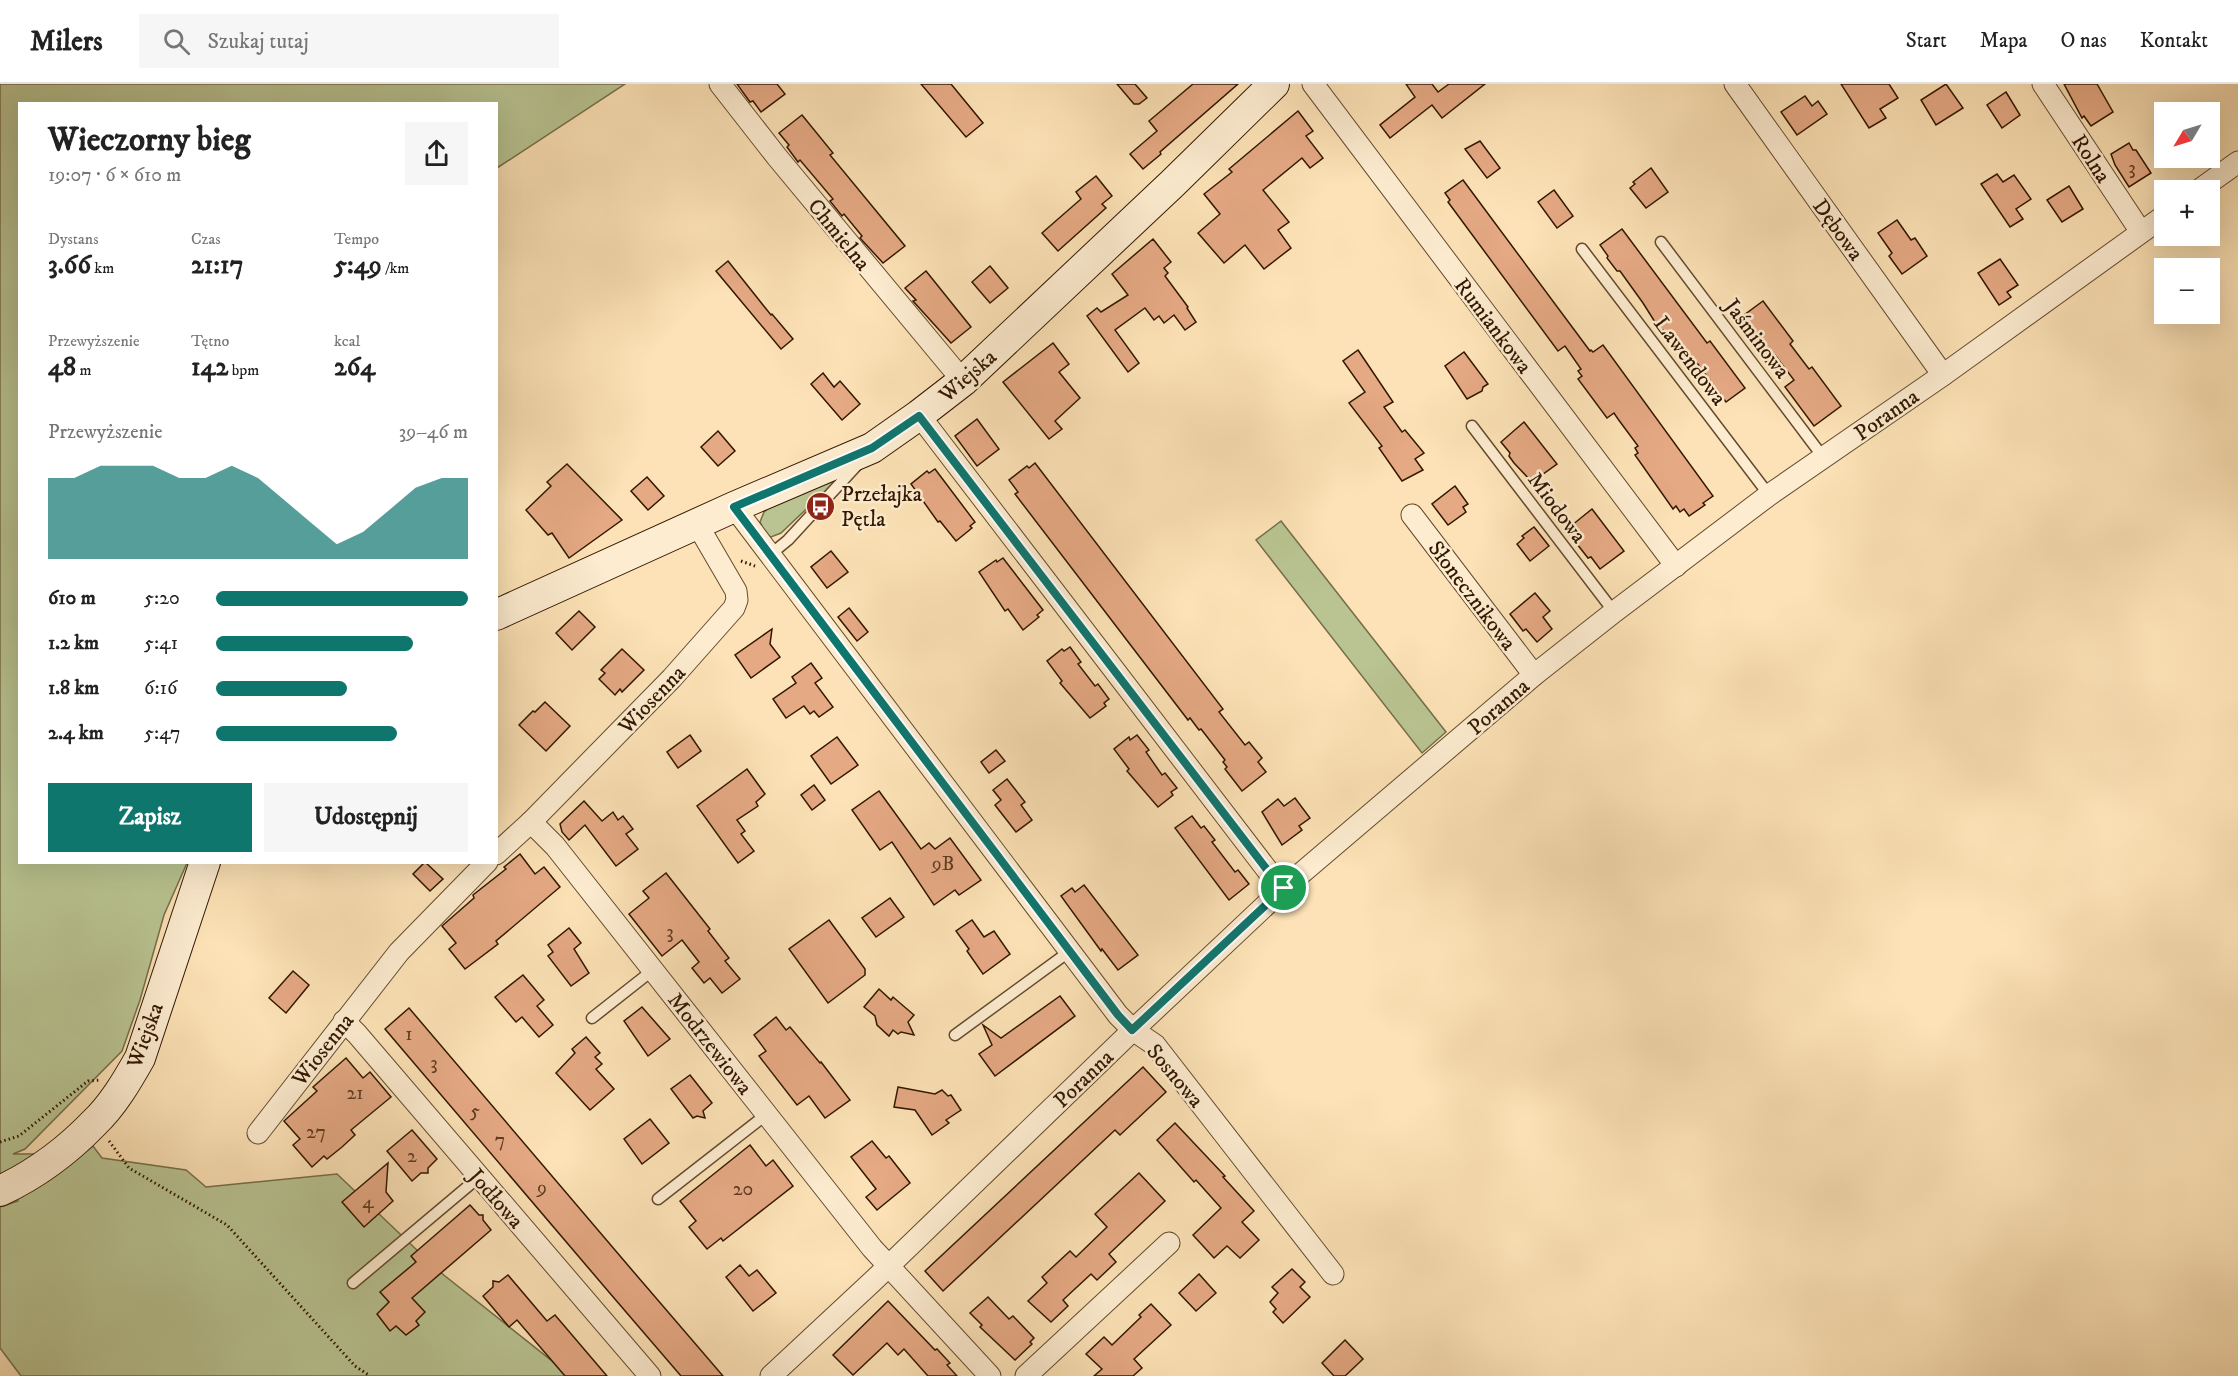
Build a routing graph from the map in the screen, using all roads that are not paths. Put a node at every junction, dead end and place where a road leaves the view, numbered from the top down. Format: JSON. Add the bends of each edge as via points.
{"nodes":[{"id":1,"x":720,"y":84,"type":"edge"},
{"id":2,"x":1274,"y":84,"type":"edge"},
{"id":3,"x":1313,"y":84,"type":"edge"},
{"id":4,"x":1735,"y":84,"type":"edge"},
{"id":5,"x":2043,"y":84,"type":"edge"},
{"id":6,"x":2238,"y":162,"type":"edge"},
{"id":7,"x":2213,"y":180,"type":"edge"},
{"id":8,"x":2154,"y":223,"type":"edge"},
{"id":9,"x":2141,"y":232,"type":"junction"},
{"id":10,"x":1661,"y":242,"type":"dead end"},
{"id":11,"x":1582,"y":249,"type":"dead end"},
{"id":12,"x":1943,"y":375,"type":"junction"},
{"id":13,"x":963,"y":381,"type":"junction"},
{"id":14,"x":919,"y":416,"type":"junction"},
{"id":15,"x":1472,"y":426,"type":"dead end"},
{"id":16,"x":872,"y":448,"type":"junction"},
{"id":17,"x":1823,"y":457,"type":"junction"},
{"id":18,"x":1769,"y":495,"type":"junction"},
{"id":19,"x":734,"y":507,"type":"junction"},
{"id":20,"x":1412,"y":515,"type":"dead end"},
{"id":21,"x":697,"y":524,"type":"junction"},
{"id":22,"x":771,"y":554,"type":"junction"},
{"id":23,"x":1676,"y":566,"type":"junction"},
{"id":24,"x":1614,"y":612,"type":"junction"},
{"id":25,"x":498,"y":614,"type":"edge"},
{"id":26,"x":1534,"y":675,"type":"junction"},
{"id":27,"x":531,"y":822,"type":"junction"},
{"id":28,"x":498,"y":852,"type":"edge"},
{"id":29,"x":204,"y":864,"type":"edge"},
{"id":30,"x":485,"y":864,"type":"edge"},
{"id":31,"x":1284,"y":888,"type":"junction"},
{"id":32,"x":1070,"y":951,"type":"junction"},
{"id":33,"x":653,"y":970,"type":"junction"},
{"id":34,"x":592,"y":1018,"type":"dead end"},
{"id":35,"x":344,"y":1021,"type":"junction"},
{"id":36,"x":1132,"y":1030,"type":"junction"},
{"id":37,"x":955,"y":1035,"type":"dead end"},
{"id":38,"x":767,"y":1114,"type":"junction"},
{"id":39,"x":258,"y":1133,"type":"dead end"},
{"id":40,"x":479,"y":1178,"type":"junction"},
{"id":41,"x":0,"y":1191,"type":"edge"},
{"id":42,"x":657,"y":1199,"type":"dead end"},
{"id":43,"x":1169,"y":1243,"type":"dead end"},
{"id":44,"x":889,"y":1266,"type":"junction"},
{"id":45,"x":1333,"y":1274,"type":"dead end"},
{"id":46,"x":353,"y":1283,"type":"dead end"},
{"id":47,"x":650,"y":1376,"type":"edge"},
{"id":48,"x":771,"y":1376,"type":"edge"},
{"id":49,"x":990,"y":1376,"type":"edge"},
{"id":50,"x":1026,"y":1376,"type":"edge"}],
"edges":[{"from":1,"to":13,"type":"street","name":"Chmielna"},
{"from":2,"to":13,"type":"street","name":"Wiejska"},
{"from":3,"to":23,"type":"street","name":"Rumiankowa"},
{"from":4,"to":12,"type":"street","name":"Dębowa"},
{"from":5,"to":9,"type":"street","name":"Rolna"},
{"from":6,"to":7,"type":"street"},
{"from":8,"to":9,"type":"street","name":"Poranna"},
{"from":9,"to":12,"type":"street","name":"Poranna"},
{"from":10,"to":17,"type":"lane","name":"Jaśminowa"},
{"from":11,"to":18,"type":"lane","name":"Lawendowa"},
{"from":12,"to":17,"type":"street","name":"Poranna"},
{"from":13,"to":14,"type":"street","name":"Wiejska"},
{"from":14,"to":16,"type":"street","name":"Wiejska"},
{"from":14,"to":31,"type":"street"},
{"from":15,"to":24,"type":"lane","name":"Miodowa"},
{"from":16,"to":19,"type":"street","name":"Wiejska"},
{"from":16,"to":22,"type":"lane"},
{"from":17,"to":18,"type":"street","name":"Poranna"},
{"from":18,"to":23,"type":"street","name":"Poranna"},
{"from":19,"to":21,"type":"street","name":"Wiejska"},
{"from":19,"to":22,"type":"street","name":"Sosnowa"},
{"from":20,"to":26,"type":"street","name":"Słonecznikowa"},
{"from":21,"to":25,"type":"street","name":"Wiejska"},
{"from":21,"to":27,"type":"street","name":"Wiosenna","via":[[736,591],[734,608],[672,678]]},
{"from":22,"to":32,"type":"street","name":"Sosnowa"},
{"from":23,"to":24,"type":"street","name":"Poranna"},
{"from":24,"to":26,"type":"street","name":"Poranna"},
{"from":26,"to":31,"type":"street","name":"Poranna"},
{"from":27,"to":28,"type":"street","name":"Wiosenna"},
{"from":27,"to":33,"type":"street","name":"Modrzewiowa","via":[[555,846]]},
{"from":29,"to":41,"type":"street","name":"Wiejska","via":[[140,1058],[124,1086],[95,1123],[25,1179]]},
{"from":30,"to":35,"type":"street","name":"Wiosenna","via":[[399,952]]},
{"from":31,"to":36,"type":"street","name":"Poranna"},
{"from":32,"to":36,"type":"street","name":"Sosnowa"},
{"from":32,"to":37,"type":"lane"},
{"from":33,"to":34,"type":"lane"},
{"from":33,"to":38,"type":"street","name":"Modrzewiowa"},
{"from":35,"to":39,"type":"street","name":"Wiosenna"},
{"from":35,"to":40,"type":"street","name":"Jodłowa"},
{"from":36,"to":44,"type":"street","name":"Poranna"},
{"from":36,"to":45,"type":"street","name":"Sosnowa","via":[[1155,1045]]},
{"from":38,"to":42,"type":"lane"},
{"from":38,"to":44,"type":"street","name":"Modrzewiowa"},
{"from":40,"to":46,"type":"lane"},
{"from":40,"to":47,"type":"street","name":"Jodłowa"},
{"from":43,"to":50,"type":"street"},
{"from":44,"to":48,"type":"street","name":"Poranna"},
{"from":44,"to":49,"type":"street"}]}
